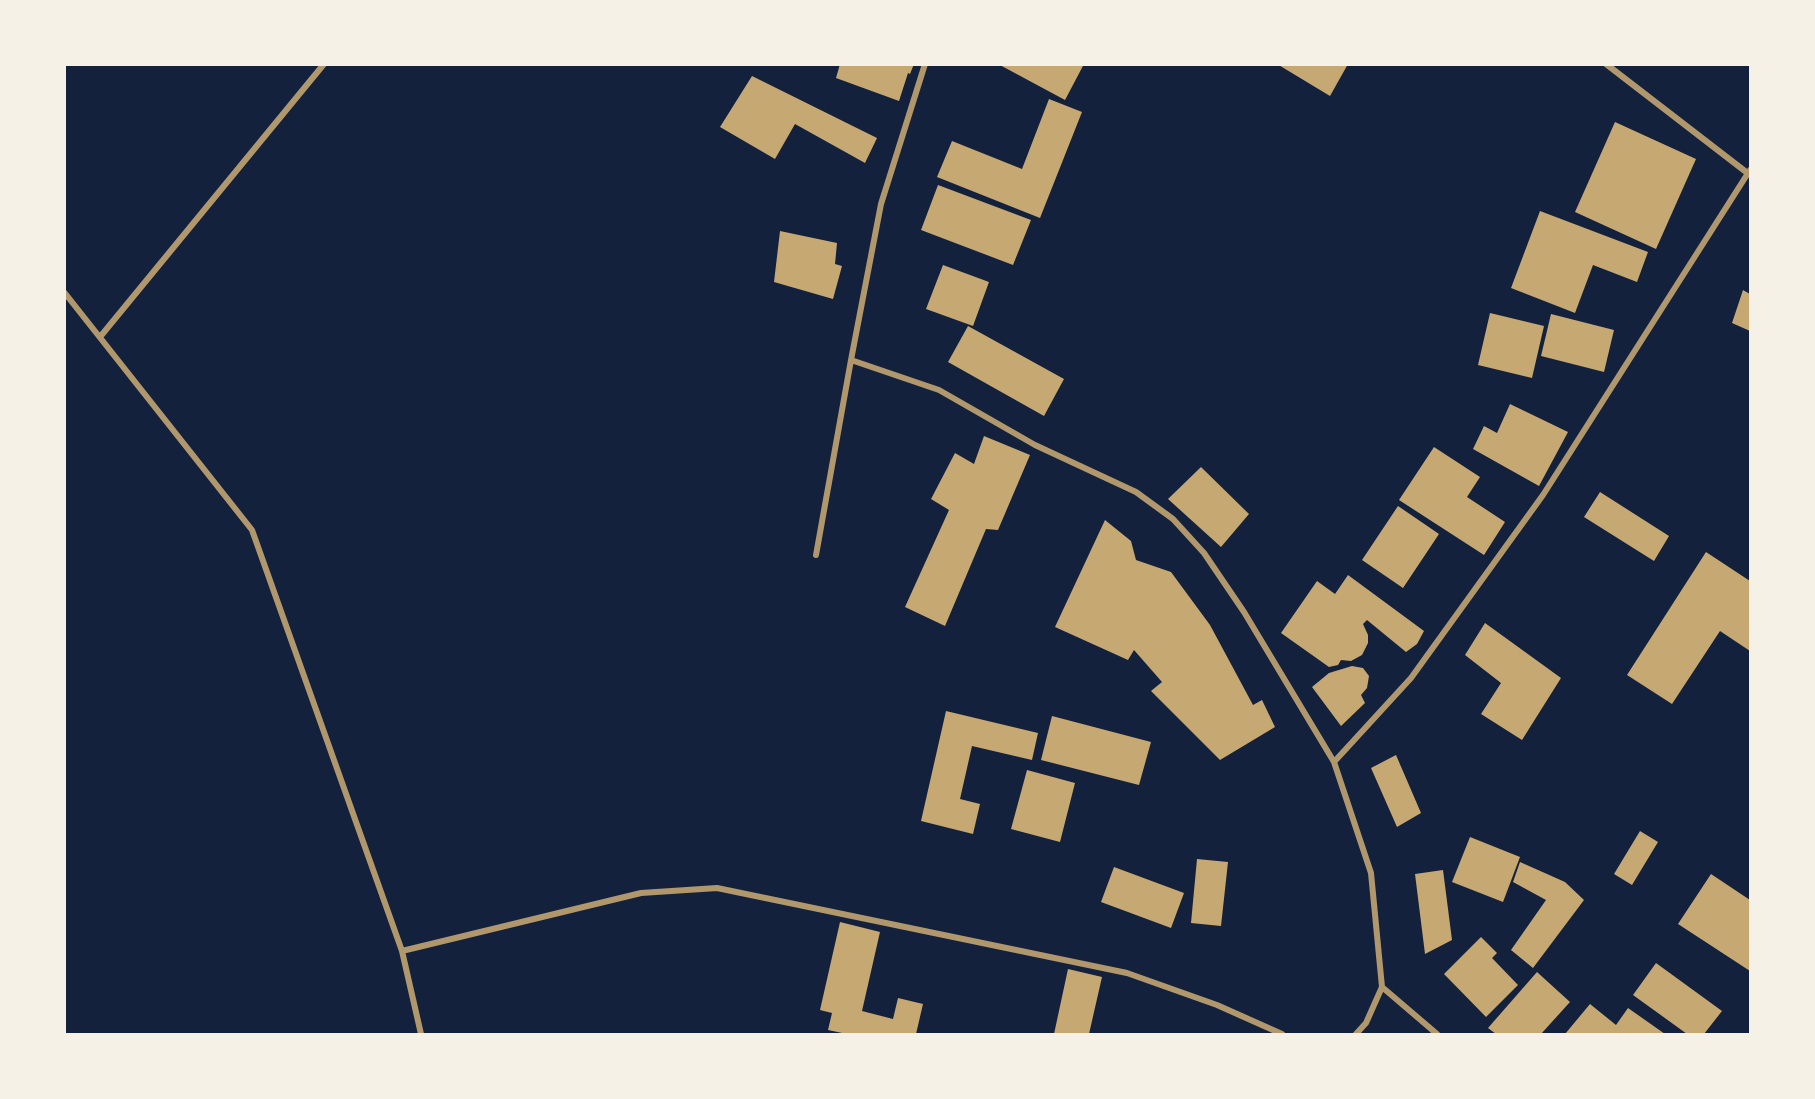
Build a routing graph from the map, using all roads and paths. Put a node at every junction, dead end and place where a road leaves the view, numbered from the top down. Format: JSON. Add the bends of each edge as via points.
{"nodes":[{"id":1,"x":324,"y":64,"type":"edge"},
{"id":2,"x":925,"y":64,"type":"edge"},
{"id":3,"x":1606,"y":64,"type":"edge"},
{"id":4,"x":1750,"y":173,"type":"edge"},
{"id":5,"x":64,"y":292,"type":"edge"},
{"id":6,"x":100,"y":337,"type":"junction"},
{"id":7,"x":850,"y":360,"type":"junction"},
{"id":8,"x":816,"y":555,"type":"dead end"},
{"id":9,"x":1334,"y":762,"type":"junction"},
{"id":10,"x":402,"y":951,"type":"junction"},
{"id":11,"x":1382,"y":987,"type":"junction"},
{"id":12,"x":421,"y":1035,"type":"edge"},
{"id":13,"x":1282,"y":1035,"type":"edge"},
{"id":14,"x":1356,"y":1035,"type":"edge"},
{"id":15,"x":1437,"y":1035,"type":"edge"}],
"edges":[{"from":1,"to":6,"type":"street"},
{"from":2,"to":7,"type":"street","via":[[881,204]]},
{"from":3,"to":4,"type":"street"},
{"from":4,"to":9,"type":"street","via":[[1543,495],[1411,678]]},
{"from":5,"to":6,"type":"street"},
{"from":6,"to":10,"type":"street","via":[[252,530]]},
{"from":7,"to":8,"type":"street"},
{"from":7,"to":9,"type":"street","via":[[939,390],[1035,445],[1136,492],[1173,519],[1204,553],[1237,602]]},
{"from":9,"to":11,"type":"street","via":[[1371,873]]},
{"from":10,"to":12,"type":"street"},
{"from":10,"to":13,"type":"street","via":[[640,893],[717,888],[1127,973],[1217,1005]]},
{"from":11,"to":14,"type":"street","via":[[1366,1023]]},
{"from":11,"to":15,"type":"street"}]}
